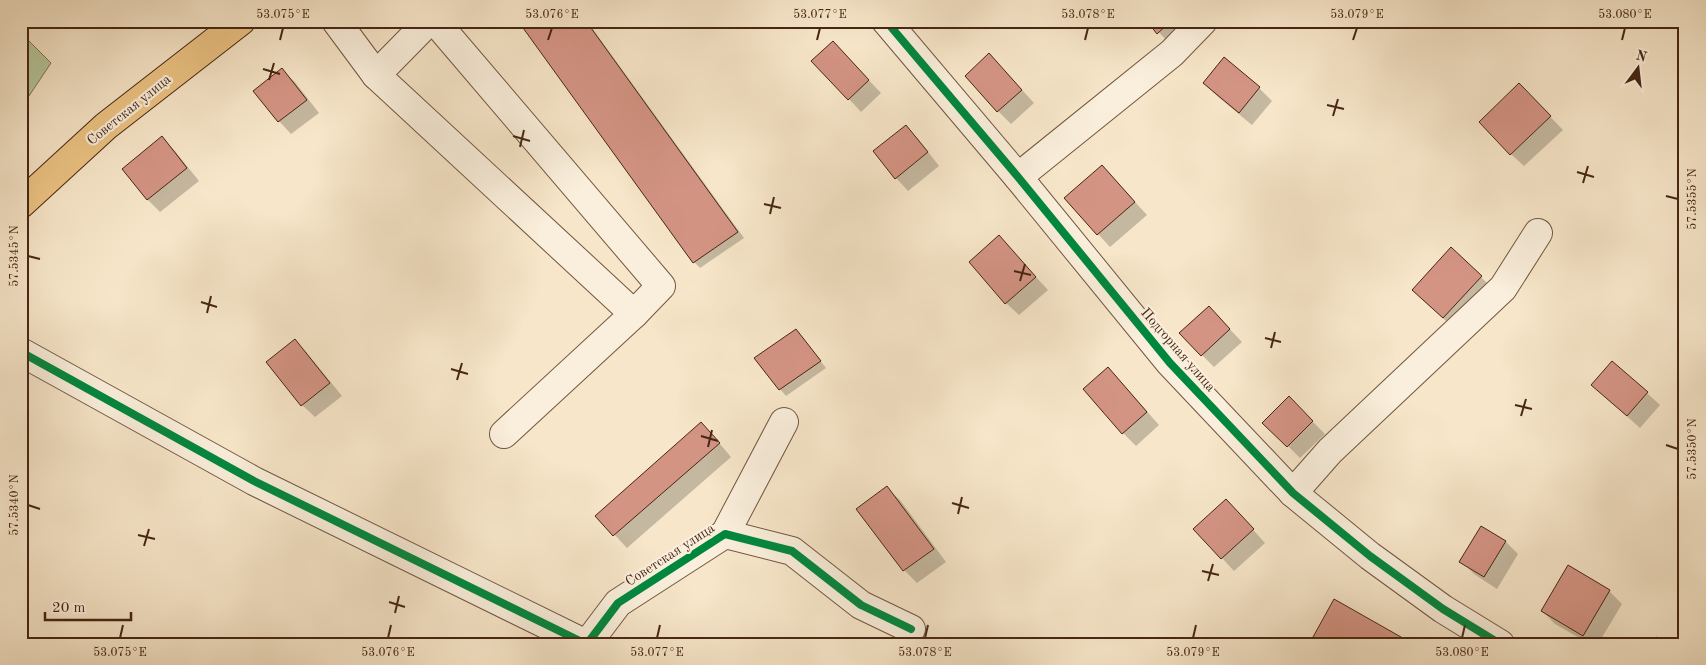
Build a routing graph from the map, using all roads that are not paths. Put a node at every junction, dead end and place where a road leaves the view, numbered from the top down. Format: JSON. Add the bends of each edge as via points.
{"nodes":[{"id":1,"x":241,"y":21,"type":"edge"},
{"id":2,"x":336,"y":21,"type":"edge"},
{"id":3,"x":429,"y":21,"type":"edge"},
{"id":4,"x":435,"y":21,"type":"edge"},
{"id":5,"x":886,"y":21,"type":"edge"},
{"id":6,"x":1203,"y":21,"type":"edge"},
{"id":7,"x":376,"y":75,"type":"junction"},
{"id":8,"x":1018,"y":177,"type":"junction"},
{"id":9,"x":21,"y":204,"type":"edge"},
{"id":10,"x":1538,"y":232,"type":"dead end"},
{"id":11,"x":634,"y":314,"type":"junction"},
{"id":12,"x":21,"y":352,"type":"edge"},
{"id":13,"x":784,"y":422,"type":"dead end"},
{"id":14,"x":504,"y":434,"type":"dead end"},
{"id":15,"x":1293,"y":493,"type":"junction"},
{"id":16,"x":725,"y":534,"type":"junction"},
{"id":17,"x":911,"y":629,"type":"dead end"},
{"id":18,"x":587,"y":644,"type":"edge"},
{"id":19,"x":1500,"y":644,"type":"edge"}],
"edges":[{"from":1,"to":9,"type":"main road","name":"Советская улица","via":[[106,126]]},
{"from":2,"to":7,"type":"street"},
{"from":3,"to":7,"type":"street"},
{"from":4,"to":11,"type":"street","via":[[662,286]]},
{"from":5,"to":8,"type":"street","name":"Подгорная улица"},
{"from":6,"to":8,"type":"street","via":[[1172,53]]},
{"from":7,"to":11,"type":"street"},
{"from":8,"to":15,"type":"street","name":"Подгорная улица","via":[[1170,363]]},
{"from":10,"to":15,"type":"street","via":[[1503,288],[1330,451]]},
{"from":11,"to":14,"type":"street"},
{"from":12,"to":18,"type":"street","via":[[254,481]]},
{"from":13,"to":16,"type":"street"},
{"from":15,"to":19,"type":"street","name":"Подгорная улица","via":[[1370,556]]},
{"from":16,"to":17,"type":"street","name":"Советская улица","via":[[792,550],[861,605]]},
{"from":16,"to":18,"type":"street","name":"Советская улица","via":[[618,603]]}]}
